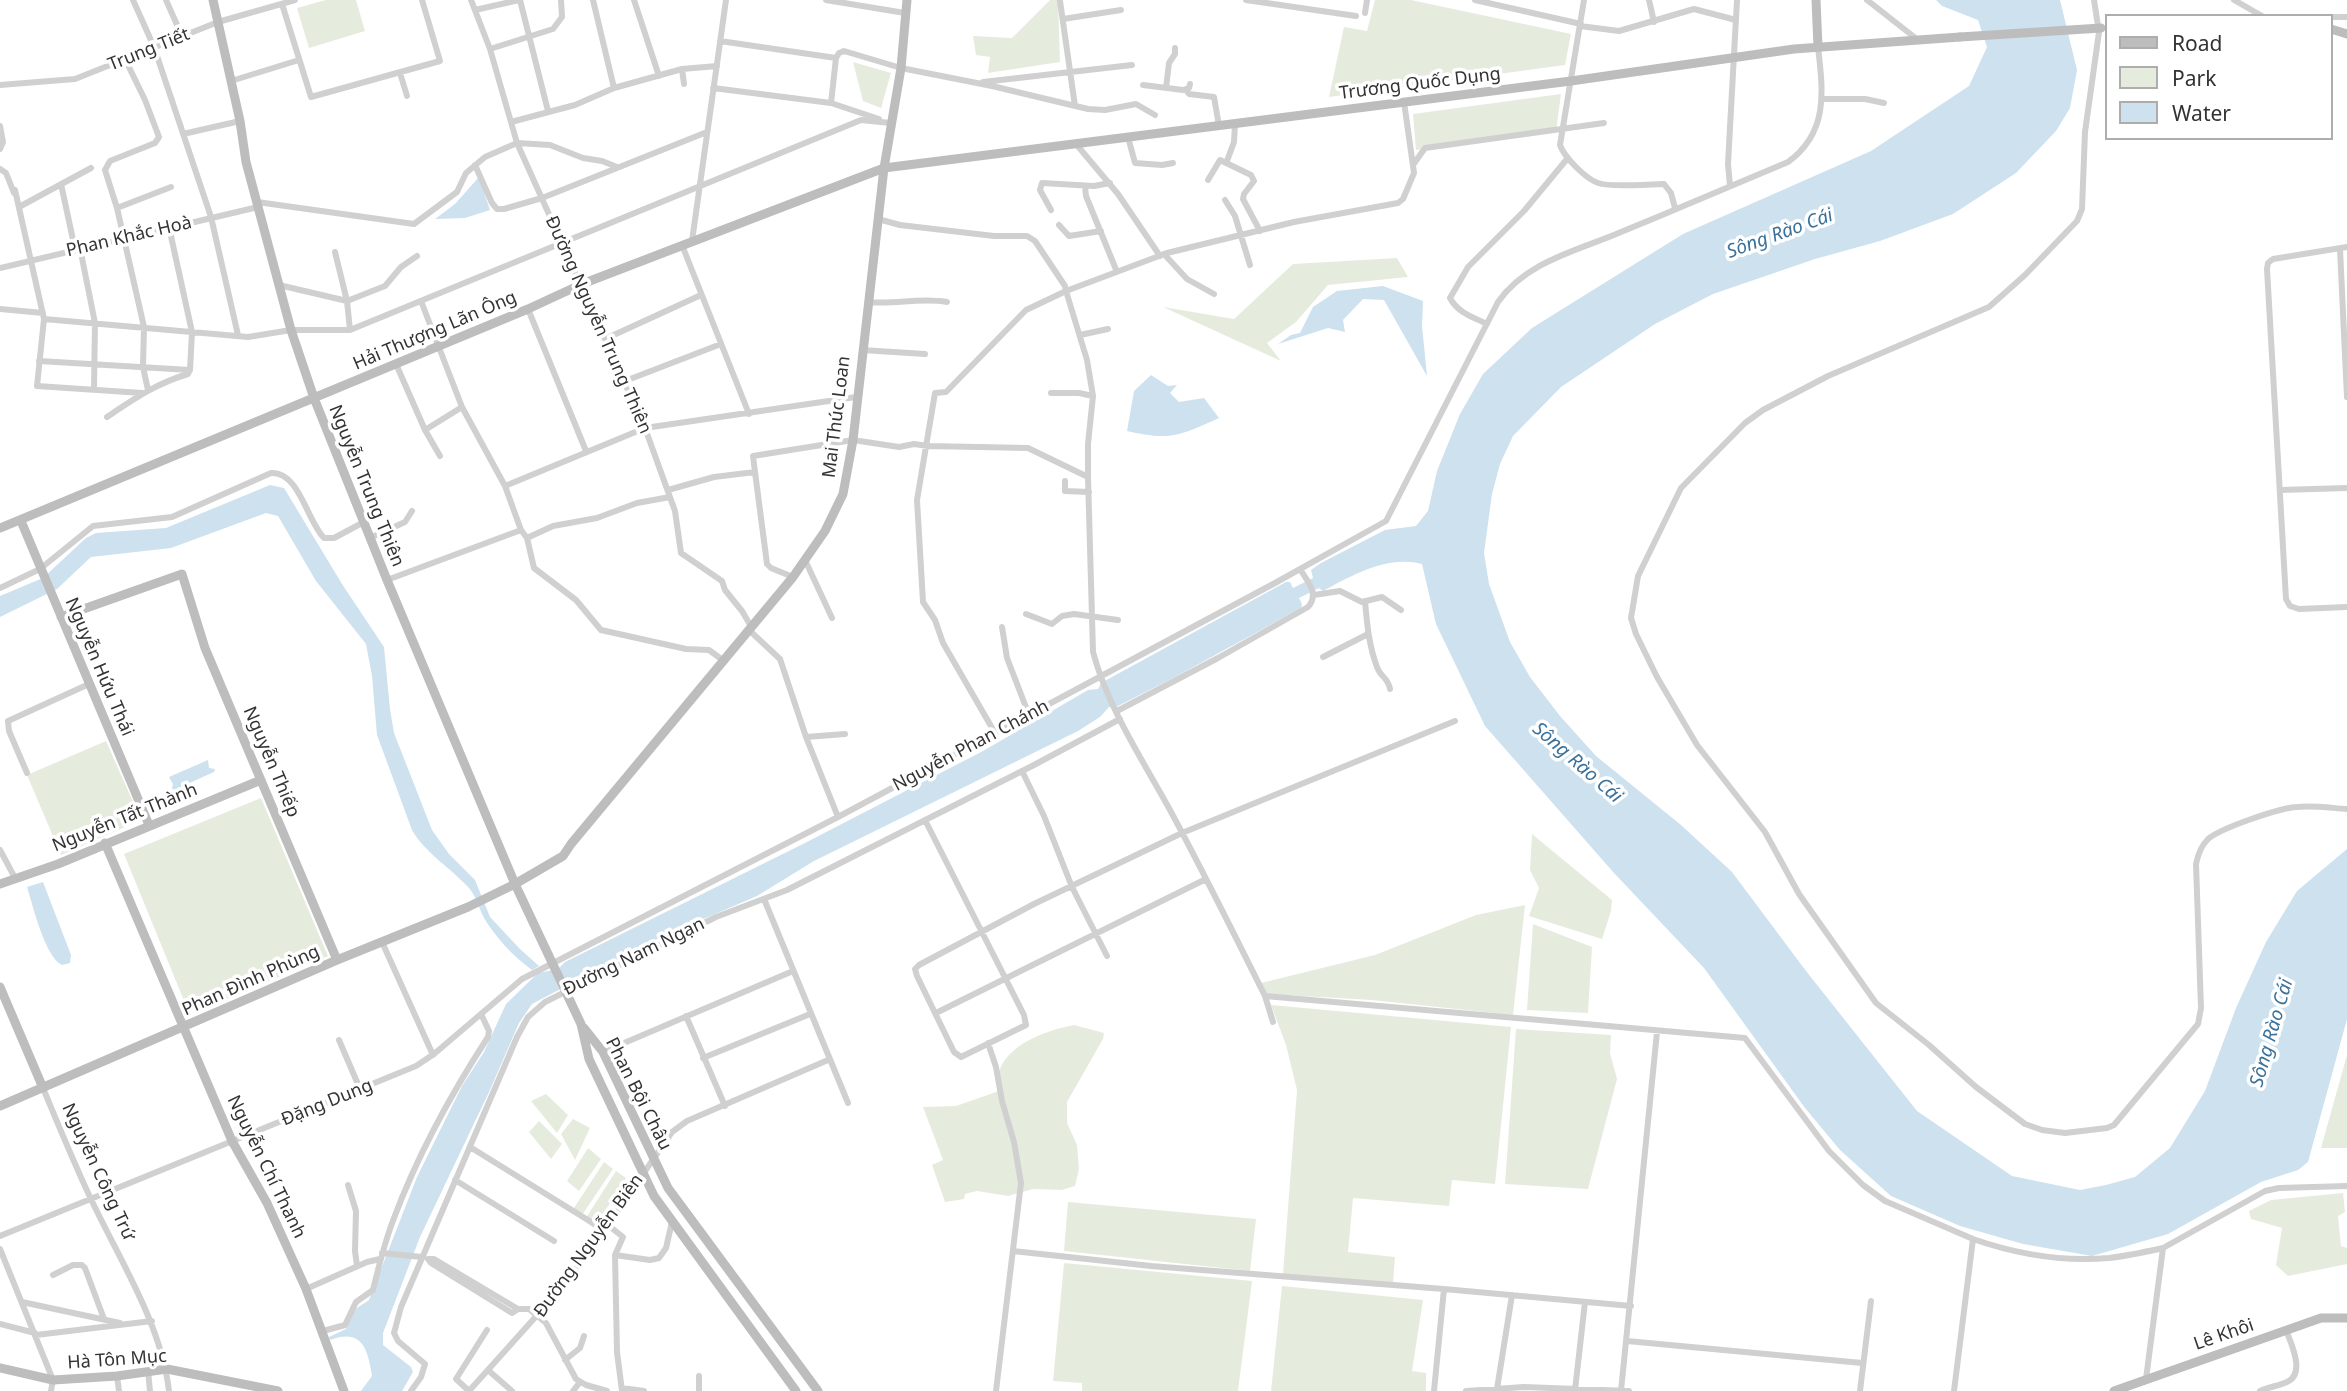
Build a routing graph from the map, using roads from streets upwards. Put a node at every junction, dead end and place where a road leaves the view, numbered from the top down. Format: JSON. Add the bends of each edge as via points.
{"nodes":[{"id":1,"x":133,"y":0,"type":"edge"},
{"id":2,"x":166,"y":0,"type":"edge"},
{"id":3,"x":213,"y":0,"type":"edge"},
{"id":4,"x":295,"y":0,"type":"edge"},
{"id":5,"x":422,"y":0,"type":"edge"},
{"id":6,"x":471,"y":0,"type":"edge"},
{"id":7,"x":520,"y":0,"type":"edge"},
{"id":8,"x":561,"y":0,"type":"edge"},
{"id":9,"x":593,"y":0,"type":"edge"},
{"id":10,"x":634,"y":0,"type":"edge"},
{"id":11,"x":726,"y":0,"type":"edge"},
{"id":12,"x":826,"y":0,"type":"edge"},
{"id":13,"x":907,"y":0,"type":"edge"},
{"id":14,"x":1246,"y":0,"type":"edge"},
{"id":15,"x":1310,"y":0,"type":"edge"},
{"id":16,"x":1367,"y":0,"type":"edge"},
{"id":17,"x":1475,"y":0,"type":"edge"},
{"id":18,"x":1584,"y":0,"type":"edge"},
{"id":19,"x":1649,"y":0,"type":"edge"},
{"id":20,"x":1737,"y":0,"type":"edge"},
{"id":21,"x":1816,"y":0,"type":"edge"},
{"id":22,"x":1867,"y":0,"type":"edge"},
{"id":23,"x":2094,"y":0,"type":"edge"},
{"id":24,"x":2234,"y":0,"type":"edge"},
{"id":25,"x":1259,"y":1,"type":"edge"},
{"id":26,"x":1060,"y":2,"type":"edge"},
{"id":27,"x":282,"y":4,"type":"junction"},
{"id":28,"x":1309,"y":9,"type":"junction"},
{"id":29,"x":475,"y":10,"type":"junction"},
{"id":30,"x":1122,"y":10,"type":"dead end"},
{"id":31,"x":905,"y":13,"type":"junction"},
{"id":32,"x":1365,"y":13,"type":"dead end"},
{"id":33,"x":2258,"y":14,"type":"edge"},
{"id":34,"x":1356,"y":16,"type":"dead end"},
{"id":35,"x":1063,"y":19,"type":"junction"},
{"id":36,"x":1736,"y":20,"type":"junction"},
{"id":37,"x":218,"y":22,"type":"junction"},
{"id":38,"x":1654,"y":22,"type":"junction"},
{"id":39,"x":1580,"y":25,"type":"junction"},
{"id":40,"x":2104,"y":28,"type":"edge"},
{"id":41,"x":181,"y":36,"type":"junction"},
{"id":42,"x":530,"y":37,"type":"junction"},
{"id":43,"x":1918,"y":40,"type":"junction"},
{"id":44,"x":720,"y":41,"type":"junction"},
{"id":45,"x":154,"y":47,"type":"junction"},
{"id":46,"x":1818,"y":47,"type":"junction"},
{"id":47,"x":1175,"y":48,"type":"dead end"},
{"id":48,"x":490,"y":49,"type":"junction"},
{"id":49,"x":1735,"y":57,"type":"junction"},
{"id":50,"x":836,"y":58,"type":"junction"},
{"id":51,"x":125,"y":59,"type":"junction"},
{"id":52,"x":299,"y":60,"type":"junction"},
{"id":53,"x":1132,"y":65,"type":"dead end"},
{"id":54,"x":716,"y":66,"type":"junction"},
{"id":55,"x":901,"y":68,"type":"junction"},
{"id":56,"x":682,"y":69,"type":"junction"},
{"id":57,"x":1070,"y":72,"type":"junction"},
{"id":58,"x":400,"y":73,"type":"junction"},
{"id":59,"x":659,"y":76,"type":"junction"},
{"id":60,"x":1570,"y":80,"type":"junction"},
{"id":61,"x":231,"y":81,"type":"junction"},
{"id":62,"x":974,"y":83,"type":"junction"},
{"id":63,"x":684,"y":84,"type":"dead end"},
{"id":64,"x":0,"y":85,"type":"edge"},
{"id":65,"x":1143,"y":85,"type":"dead end"},
{"id":66,"x":614,"y":88,"type":"junction"},
{"id":67,"x":713,"y":88,"type":"junction"},
{"id":68,"x":1166,"y":88,"type":"junction"},
{"id":69,"x":407,"y":96,"type":"dead end"},
{"id":70,"x":1824,"y":99,"type":"junction"},
{"id":71,"x":1404,"y":102,"type":"junction"},
{"id":72,"x":831,"y":103,"type":"junction"},
{"id":73,"x":1884,"y":103,"type":"dead end"},
{"id":74,"x":1075,"y":106,"type":"junction"},
{"id":75,"x":548,"y":111,"type":"junction"},
{"id":76,"x":1155,"y":115,"type":"dead end"},
{"id":77,"x":240,"y":121,"type":"junction"},
{"id":78,"x":511,"y":122,"type":"junction"},
{"id":79,"x":891,"y":123,"type":"junction"},
{"id":80,"x":1604,"y":123,"type":"dead end"},
{"id":81,"x":1235,"y":124,"type":"junction"},
{"id":82,"x":0,"y":126,"type":"edge"},
{"id":83,"x":1219,"y":126,"type":"junction"},
{"id":84,"x":1563,"y":129,"type":"junction"},
{"id":85,"x":707,"y":132,"type":"junction"},
{"id":86,"x":183,"y":134,"type":"junction"},
{"id":87,"x":1128,"y":138,"type":"junction"},
{"id":88,"x":517,"y":143,"type":"junction"},
{"id":89,"x":1076,"y":144,"type":"junction"},
{"id":90,"x":0,"y":149,"type":"edge"},
{"id":91,"x":1567,"y":159,"type":"junction"},
{"id":92,"x":1227,"y":161,"type":"junction"},
{"id":93,"x":1173,"y":163,"type":"dead end"},
{"id":94,"x":475,"y":165,"type":"junction"},
{"id":95,"x":1413,"y":165,"type":"junction"},
{"id":96,"x":617,"y":167,"type":"junction"},
{"id":97,"x":91,"y":168,"type":"dead end"},
{"id":98,"x":884,"y":168,"type":"junction"},
{"id":99,"x":0,"y":169,"type":"edge"},
{"id":100,"x":1208,"y":180,"type":"dead end"},
{"id":101,"x":1110,"y":183,"type":"junction"},
{"id":102,"x":61,"y":184,"type":"junction"},
{"id":103,"x":1085,"y":186,"type":"junction"},
{"id":104,"x":1731,"y":186,"type":"junction"},
{"id":105,"x":171,"y":187,"type":"dead end"},
{"id":106,"x":699,"y":187,"type":"junction"},
{"id":107,"x":15,"y":190,"type":"dead end"},
{"id":108,"x":542,"y":198,"type":"junction"},
{"id":109,"x":1225,"y":200,"type":"dead end"},
{"id":110,"x":257,"y":205,"type":"junction"},
{"id":111,"x":19,"y":207,"type":"junction"},
{"id":112,"x":117,"y":208,"type":"junction"},
{"id":113,"x":1675,"y":208,"type":"junction"},
{"id":114,"x":1051,"y":210,"type":"dead end"},
{"id":115,"x":211,"y":217,"type":"junction"},
{"id":116,"x":878,"y":219,"type":"junction"},
{"id":117,"x":1059,"y":225,"type":"dead end"},
{"id":118,"x":169,"y":227,"type":"junction"},
{"id":119,"x":1101,"y":231,"type":"junction"},
{"id":120,"x":1259,"y":231,"type":"junction"},
{"id":121,"x":1240,"y":236,"type":"junction"},
{"id":122,"x":124,"y":238,"type":"junction"},
{"id":123,"x":563,"y":242,"type":"junction"},
{"id":124,"x":687,"y":243,"type":"junction"},
{"id":125,"x":2343,"y":248,"type":"edge"},
{"id":126,"x":78,"y":249,"type":"junction"},
{"id":127,"x":335,"y":252,"type":"dead end"},
{"id":128,"x":1162,"y":255,"type":"junction"},
{"id":129,"x":417,"y":256,"type":"dead end"},
{"id":130,"x":31,"y":260,"type":"junction"},
{"id":131,"x":1250,"y":265,"type":"dead end"},
{"id":132,"x":0,"y":268,"type":"edge"},
{"id":133,"x":1117,"y":272,"type":"junction"},
{"id":134,"x":582,"y":284,"type":"junction"},
{"id":135,"x":279,"y":285,"type":"junction"},
{"id":136,"x":1066,"y":291,"type":"junction"},
{"id":137,"x":1214,"y":294,"type":"dead end"},
{"id":138,"x":701,"y":295,"type":"junction"},
{"id":139,"x":347,"y":300,"type":"junction"},
{"id":140,"x":421,"y":301,"type":"junction"},
{"id":141,"x":868,"y":302,"type":"junction"},
{"id":142,"x":947,"y":302,"type":"dead end"},
{"id":143,"x":0,"y":309,"type":"edge"},
{"id":144,"x":528,"y":309,"type":"junction"},
{"id":145,"x":44,"y":316,"type":"junction"},
{"id":146,"x":95,"y":323,"type":"junction"},
{"id":147,"x":1487,"y":324,"type":"junction"},
{"id":148,"x":144,"y":327,"type":"junction"},
{"id":149,"x":1108,"y":329,"type":"dead end"},
{"id":150,"x":291,"y":330,"type":"junction"},
{"id":151,"x":350,"y":330,"type":"junction"},
{"id":152,"x":192,"y":332,"type":"junction"},
{"id":153,"x":238,"y":335,"type":"junction"},
{"id":154,"x":1080,"y":335,"type":"junction"},
{"id":155,"x":605,"y":339,"type":"junction"},
{"id":156,"x":721,"y":344,"type":"junction"},
{"id":157,"x":440,"y":346,"type":"junction"},
{"id":158,"x":862,"y":350,"type":"junction"},
{"id":159,"x":925,"y":354,"type":"dead end"},
{"id":160,"x":39,"y":361,"type":"junction"},
{"id":161,"x":93,"y":364,"type":"junction"},
{"id":162,"x":396,"y":364,"type":"junction"},
{"id":163,"x":143,"y":367,"type":"junction"},
{"id":164,"x":190,"y":370,"type":"junction"},
{"id":165,"x":625,"y":381,"type":"junction"},
{"id":166,"x":94,"y":389,"type":"junction"},
{"id":167,"x":145,"y":392,"type":"junction"},
{"id":168,"x":1051,"y":393,"type":"dead end"},
{"id":169,"x":1093,"y":396,"type":"junction"},
{"id":170,"x":856,"y":397,"type":"junction"},
{"id":171,"x":2347,"y":397,"type":"edge"},
{"id":172,"x":314,"y":398,"type":"junction"},
{"id":173,"x":462,"y":407,"type":"junction"},
{"id":174,"x":749,"y":414,"type":"junction"},
{"id":175,"x":107,"y":417,"type":"dead end"},
{"id":176,"x":645,"y":428,"type":"junction"},
{"id":177,"x":425,"y":430,"type":"junction"},
{"id":178,"x":853,"y":440,"type":"junction"},
{"id":179,"x":928,"y":446,"type":"junction"},
{"id":180,"x":586,"y":451,"type":"junction"},
{"id":181,"x":440,"y":456,"type":"dead end"},
{"id":182,"x":755,"y":472,"type":"junction"},
{"id":183,"x":1087,"y":477,"type":"junction"},
{"id":184,"x":1065,"y":481,"type":"dead end"},
{"id":185,"x":505,"y":486,"type":"junction"},
{"id":186,"x":2347,"y":488,"type":"edge"},
{"id":187,"x":2280,"y":490,"type":"junction"},
{"id":188,"x":1088,"y":492,"type":"junction"},
{"id":189,"x":669,"y":494,"type":"junction"},
{"id":190,"x":412,"y":511,"type":"dead end"},
{"id":191,"x":21,"y":521,"type":"junction"},
{"id":192,"x":364,"y":522,"type":"junction"},
{"id":193,"x":0,"y":528,"type":"edge"},
{"id":194,"x":521,"y":530,"type":"junction"},
{"id":195,"x":370,"y":538,"type":"junction"},
{"id":196,"x":527,"y":538,"type":"junction"},
{"id":197,"x":805,"y":560,"type":"junction"},
{"id":198,"x":1300,"y":569,"type":"junction"},
{"id":199,"x":41,"y":571,"type":"junction"},
{"id":200,"x":793,"y":577,"type":"junction"},
{"id":201,"x":387,"y":580,"type":"junction"},
{"id":202,"x":0,"y":589,"type":"edge"},
{"id":203,"x":1314,"y":593,"type":"junction"},
{"id":204,"x":1365,"y":601,"type":"junction"},
{"id":205,"x":2347,"y":607,"type":"edge"},
{"id":206,"x":1401,"y":610,"type":"dead end"},
{"id":207,"x":1026,"y":614,"type":"dead end"},
{"id":208,"x":61,"y":617,"type":"junction"},
{"id":209,"x":1093,"y":617,"type":"junction"},
{"id":210,"x":832,"y":618,"type":"dead end"},
{"id":211,"x":1118,"y":620,"type":"dead end"},
{"id":212,"x":1002,"y":627,"type":"dead end"},
{"id":213,"x":751,"y":629,"type":"junction"},
{"id":214,"x":1368,"y":634,"type":"junction"},
{"id":215,"x":1324,"y":657,"type":"dead end"},
{"id":216,"x":724,"y":661,"type":"junction"},
{"id":217,"x":1102,"y":679,"type":"junction"},
{"id":218,"x":89,"y":684,"type":"junction"},
{"id":219,"x":1390,"y":690,"type":"dead end"},
{"id":220,"x":1116,"y":710,"type":"junction"},
{"id":221,"x":1029,"y":715,"type":"junction"},
{"id":222,"x":1120,"y":719,"type":"junction"},
{"id":223,"x":1455,"y":721,"type":"dead end"},
{"id":224,"x":995,"y":733,"type":"junction"},
{"id":225,"x":845,"y":734,"type":"dead end"},
{"id":226,"x":806,"y":737,"type":"junction"},
{"id":227,"x":1022,"y":771,"type":"junction"},
{"id":228,"x":27,"y":773,"type":"dead end"},
{"id":229,"x":261,"y":780,"type":"junction"},
{"id":230,"x":2347,"y":809,"type":"edge"},
{"id":231,"x":838,"y":817,"type":"junction"},
{"id":232,"x":925,"y":820,"type":"junction"},
{"id":233,"x":149,"y":825,"type":"junction"},
{"id":234,"x":1182,"y":833,"type":"junction"},
{"id":235,"x":105,"y":843,"type":"junction"},
{"id":236,"x":0,"y":850,"type":"edge"},
{"id":237,"x":15,"y":878,"type":"junction"},
{"id":238,"x":1206,"y":879,"type":"junction"},
{"id":239,"x":0,"y":884,"type":"edge"},
{"id":240,"x":515,"y":884,"type":"junction"},
{"id":241,"x":1072,"y":887,"type":"junction"},
{"id":242,"x":764,"y":899,"type":"junction"},
{"id":243,"x":982,"y":933,"type":"junction"},
{"id":244,"x":1095,"y":933,"type":"junction"},
{"id":245,"x":382,"y":942,"type":"junction"},
{"id":246,"x":1107,"y":956,"type":"dead end"},
{"id":247,"x":337,"y":960,"type":"junction"},
{"id":248,"x":552,"y":962,"type":"junction"},
{"id":249,"x":793,"y":971,"type":"junction"},
{"id":250,"x":1005,"y":978,"type":"junction"},
{"id":251,"x":0,"y":987,"type":"edge"},
{"id":252,"x":566,"y":991,"type":"junction"},
{"id":253,"x":1265,"y":996,"type":"junction"},
{"id":254,"x":4,"y":1007,"type":"edge"},
{"id":255,"x":936,"y":1013,"type":"junction"},
{"id":256,"x":481,"y":1014,"type":"junction"},
{"id":257,"x":810,"y":1014,"type":"junction"},
{"id":258,"x":686,"y":1016,"type":"junction"},
{"id":259,"x":1273,"y":1023,"type":"dead end"},
{"id":260,"x":581,"y":1024,"type":"junction"},
{"id":261,"x":185,"y":1027,"type":"junction"},
{"id":262,"x":1657,"y":1032,"type":"junction"},
{"id":263,"x":339,"y":1040,"type":"dead end"},
{"id":264,"x":988,"y":1044,"type":"junction"},
{"id":265,"x":603,"y":1052,"type":"junction"},
{"id":266,"x":433,"y":1055,"type":"junction"},
{"id":267,"x":704,"y":1058,"type":"junction"},
{"id":268,"x":828,"y":1060,"type":"junction"},
{"id":269,"x":43,"y":1088,"type":"junction"},
{"id":270,"x":360,"y":1089,"type":"junction"},
{"id":271,"x":848,"y":1103,"type":"dead end"},
{"id":272,"x":0,"y":1106,"type":"edge"},
{"id":273,"x":725,"y":1106,"type":"junction"},
{"id":274,"x":232,"y":1142,"type":"junction"},
{"id":275,"x":470,"y":1147,"type":"junction"},
{"id":276,"x":653,"y":1157,"type":"junction"},
{"id":277,"x":643,"y":1173,"type":"junction"},
{"id":278,"x":456,"y":1180,"type":"junction"},
{"id":279,"x":348,"y":1185,"type":"dead end"},
{"id":280,"x":2347,"y":1186,"type":"edge"},
{"id":281,"x":91,"y":1199,"type":"junction"},
{"id":282,"x":672,"y":1222,"type":"junction"},
{"id":283,"x":606,"y":1227,"type":"junction"},
{"id":284,"x":0,"y":1236,"type":"edge"},
{"id":285,"x":1973,"y":1239,"type":"junction"},
{"id":286,"x":554,"y":1241,"type":"dead end"},
{"id":287,"x":2163,"y":1248,"type":"junction"},
{"id":288,"x":0,"y":1249,"type":"edge"},
{"id":289,"x":1013,"y":1251,"type":"junction"},
{"id":290,"x":382,"y":1255,"type":"junction"},
{"id":291,"x":615,"y":1255,"type":"junction"},
{"id":292,"x":422,"y":1257,"type":"junction"},
{"id":293,"x":357,"y":1266,"type":"junction"},
{"id":294,"x":53,"y":1275,"type":"dead end"},
{"id":295,"x":306,"y":1289,"type":"junction"},
{"id":296,"x":1444,"y":1289,"type":"junction"},
{"id":297,"x":1512,"y":1295,"type":"junction"},
{"id":298,"x":1871,"y":1301,"type":"dead end"},
{"id":299,"x":22,"y":1302,"type":"junction"},
{"id":300,"x":1585,"y":1302,"type":"junction"},
{"id":301,"x":1631,"y":1306,"type":"junction"},
{"id":302,"x":538,"y":1317,"type":"junction"},
{"id":303,"x":2347,"y":1318,"type":"edge"},
{"id":304,"x":104,"y":1319,"type":"junction"},
{"id":305,"x":152,"y":1321,"type":"junction"},
{"id":306,"x":0,"y":1324,"type":"edge"},
{"id":307,"x":127,"y":1324,"type":"junction"},
{"id":308,"x":487,"y":1330,"type":"dead end"},
{"id":309,"x":2286,"y":1330,"type":"junction"},
{"id":310,"x":323,"y":1331,"type":"junction"},
{"id":311,"x":36,"y":1334,"type":"junction"},
{"id":312,"x":584,"y":1336,"type":"dead end"},
{"id":313,"x":1627,"y":1341,"type":"junction"},
{"id":314,"x":565,"y":1360,"type":"junction"},
{"id":315,"x":1862,"y":1363,"type":"junction"},
{"id":316,"x":0,"y":1368,"type":"edge"},
{"id":317,"x":167,"y":1370,"type":"junction"},
{"id":318,"x":148,"y":1371,"type":"junction"},
{"id":319,"x":489,"y":1371,"type":"junction"},
{"id":320,"x":117,"y":1376,"type":"junction"},
{"id":321,"x":699,"y":1376,"type":"dead end"},
{"id":322,"x":53,"y":1380,"type":"junction"},
{"id":323,"x":2146,"y":1380,"type":"junction"},
{"id":324,"x":580,"y":1382,"type":"junction"},
{"id":325,"x":253,"y":1389,"type":"edge"},
{"id":326,"x":1497,"y":1389,"type":"junction"},
{"id":327,"x":622,"y":1390,"type":"edge"},
{"id":328,"x":1576,"y":1390,"type":"edge"},
{"id":329,"x":2119,"y":1390,"type":"edge"},
{"id":330,"x":51,"y":1391,"type":"edge"},
{"id":331,"x":119,"y":1391,"type":"edge"},
{"id":332,"x":150,"y":1391,"type":"edge"},
{"id":333,"x":169,"y":1391,"type":"edge"},
{"id":334,"x":278,"y":1391,"type":"edge"},
{"id":335,"x":344,"y":1391,"type":"edge"},
{"id":336,"x":411,"y":1391,"type":"edge"},
{"id":337,"x":470,"y":1391,"type":"edge"},
{"id":338,"x":512,"y":1391,"type":"edge"},
{"id":339,"x":573,"y":1391,"type":"edge"},
{"id":340,"x":607,"y":1391,"type":"edge"},
{"id":341,"x":644,"y":1391,"type":"edge"},
{"id":342,"x":699,"y":1391,"type":"edge"},
{"id":343,"x":796,"y":1391,"type":"edge"},
{"id":344,"x":818,"y":1391,"type":"edge"},
{"id":345,"x":996,"y":1391,"type":"edge"},
{"id":346,"x":1434,"y":1391,"type":"edge"},
{"id":347,"x":1466,"y":1391,"type":"edge"},
{"id":348,"x":1621,"y":1391,"type":"edge"},
{"id":349,"x":1629,"y":1391,"type":"edge"},
{"id":350,"x":1860,"y":1391,"type":"edge"},
{"id":351,"x":1954,"y":1391,"type":"edge"},
{"id":352,"x":2260,"y":1391,"type":"edge"}],
"edges":[{"from":1,"to":45,"type":"street"},
{"from":2,"to":41,"type":"street"},
{"from":3,"to":37,"type":"street","name":"Nguyễn Trung Thiên"},
{"from":4,"to":27,"type":"street","name":"Trung Tiết"},
{"from":5,"to":58,"type":"street","via":[[440,61]]},
{"from":6,"to":29,"type":"street","name":"Đường Nguyễn Trung Thiên"},
{"from":7,"to":29,"type":"street"},
{"from":7,"to":42,"type":"street"},
{"from":8,"to":42,"type":"street","via":[[562,17],[553,29]]},
{"from":9,"to":66,"type":"street"},
{"from":10,"to":59,"type":"street"},
{"from":11,"to":44,"type":"street"},
{"from":12,"to":31,"type":"street"},
{"from":13,"to":31,"type":"street","name":"Mai Thúc Loan"},
{"from":14,"to":25,"type":"street"},
{"from":15,"to":28,"type":"street"},
{"from":16,"to":32,"type":"street"},
{"from":17,"to":39,"type":"street"},
{"from":18,"to":39,"type":"street"},
{"from":19,"to":38,"type":"street"},
{"from":20,"to":36,"type":"street"},
{"from":21,"to":46,"type":"street"},
{"from":22,"to":43,"type":"street"},
{"from":23,"to":230,"type":"street","via":[[2099,32],[2077,221],[1989,307],[1828,376],[1745,423],[1681,488],[1638,576],[1633,625],[1697,745],[1768,836],[1799,894],[1871,997],[1981,1092],[2037,1129],[2068,1133],[2114,1125],[2198,1024],[2196,864],[2206,841],[2285,809]]},
{"from":24,"to":33,"type":"street"},
{"from":25,"to":28,"type":"street"},
{"from":26,"to":35,"type":"street"},
{"from":27,"to":37,"type":"street","name":"Trung Tiết"},
{"from":27,"to":52,"type":"street"},
{"from":28,"to":34,"type":"street"},
{"from":29,"to":48,"type":"street","name":"Đường Nguyễn Trung Thiên"},
{"from":30,"to":35,"type":"street"},
{"from":31,"to":55,"type":"street","name":"Mai Thúc Loan"},
{"from":35,"to":57,"type":"street"},
{"from":36,"to":38,"type":"street","via":[[1694,9]]},
{"from":36,"to":49,"type":"street"},
{"from":37,"to":41,"type":"street","name":"Trung Tiết"},
{"from":37,"to":61,"type":"street","name":"Nguyễn Trung Thiên"},
{"from":38,"to":39,"type":"street","via":[[1613,31]]},
{"from":39,"to":60,"type":"street"},
{"from":40,"to":43,"type":"street","name":"Trương Quốc Dụng","bridge":true},
{"from":41,"to":45,"type":"street","name":"Trung Tiết"},
{"from":42,"to":48,"type":"street"},
{"from":42,"to":75,"type":"street"},
{"from":43,"to":46,"type":"street","name":"Trương Quốc Dụng"},
{"from":44,"to":50,"type":"street"},
{"from":44,"to":54,"type":"street"},
{"from":45,"to":51,"type":"street","name":"Trung Tiết"},
{"from":45,"to":86,"type":"street"},
{"from":46,"to":49,"type":"street","name":"Trương Quốc Dụng"},
{"from":46,"to":70,"type":"street"},
{"from":47,"to":68,"type":"street","via":[[1168,63]]},
{"from":48,"to":78,"type":"street","name":"Đường Nguyễn Trung Thiên"},
{"from":49,"to":60,"type":"street","name":"Trương Quốc Dụng"},
{"from":49,"to":104,"type":"street","via":[[1728,164]]},
{"from":50,"to":55,"type":"street","via":[[844,51]]},
{"from":50,"to":72,"type":"street"},
{"from":51,"to":64,"type":"street","name":"Trung Tiết","via":[[75,79]]},
{"from":51,"to":112,"type":"street","via":[[159,139],[106,164]]},
{"from":52,"to":58,"type":"street","via":[[311,97]]},
{"from":52,"to":61,"type":"street"},
{"from":53,"to":57,"type":"street"},
{"from":54,"to":56,"type":"street"},
{"from":54,"to":67,"type":"street"},
{"from":55,"to":62,"type":"street"},
{"from":55,"to":79,"type":"street","name":"Mai Thúc Loan"},
{"from":56,"to":59,"type":"street"},
{"from":56,"to":63,"type":"street"},
{"from":57,"to":62,"type":"street"},
{"from":57,"to":74,"type":"street"},
{"from":58,"to":69,"type":"street"},
{"from":59,"to":66,"type":"street"},
{"from":60,"to":71,"type":"street","name":"Trương Quốc Dụng"},
{"from":60,"to":84,"type":"street"},
{"from":61,"to":77,"type":"street","name":"Nguyễn Trung Thiên"},
{"from":62,"to":74,"type":"street"},
{"from":65,"to":68,"type":"street"},
{"from":66,"to":75,"type":"street"},
{"from":67,"to":72,"type":"street"},
{"from":67,"to":85,"type":"street"},
{"from":68,"to":83,"type":"street","via":[[1188,87],[1189,94],[1213,97]]},
{"from":70,"to":73,"type":"street"},
{"from":70,"to":104,"type":"street","via":[[1802,152]]},
{"from":71,"to":81,"type":"street","name":"Trương Quốc Dụng"},
{"from":71,"to":95,"type":"street"},
{"from":72,"to":79,"type":"street"},
{"from":74,"to":76,"type":"street","via":[[1101,110],[1136,104]]},
{"from":75,"to":78,"type":"street"},
{"from":77,"to":86,"type":"street"},
{"from":77,"to":110,"type":"street","name":"Nguyễn Trung Thiên"},
{"from":78,"to":88,"type":"street","name":"Đường Nguyễn Trung Thiên"},
{"from":79,"to":98,"type":"street","name":"Mai Thúc Loan"},
{"from":79,"to":106,"type":"street","via":[[861,120]]},
{"from":80,"to":84,"type":"street"},
{"from":81,"to":83,"type":"street","name":"Trương Quốc Dụng"},
{"from":81,"to":92,"type":"street"},
{"from":82,"to":90,"type":"street"},
{"from":83,"to":87,"type":"street","name":"Trương Quốc Dụng"},
{"from":84,"to":91,"type":"street","via":[[1560,145]]},
{"from":84,"to":95,"type":"street","via":[[1425,148]]},
{"from":85,"to":96,"type":"street"},
{"from":85,"to":106,"type":"street"},
{"from":86,"to":115,"type":"street"},
{"from":87,"to":89,"type":"street","name":"Trương Quốc Dụng"},
{"from":87,"to":93,"type":"street","via":[[1135,163]]},
{"from":88,"to":94,"type":"street"},
{"from":88,"to":96,"type":"street","via":[[550,145]]},
{"from":88,"to":108,"type":"street","name":"Đường Nguyễn Trung Thiên"},
{"from":89,"to":98,"type":"street","name":"Trương Quốc Dụng"},
{"from":89,"to":101,"type":"street"},
{"from":91,"to":113,"type":"street","via":[[1598,183],[1664,184]]},
{"from":91,"to":147,"type":"street","via":[[1468,267],[1450,298],[1462,312]]},
{"from":92,"to":100,"type":"street","via":[[1218,162]]},
{"from":92,"to":120,"type":"street","via":[[1253,177],[1254,183],[1242,199]]},
{"from":94,"to":108,"type":"street","via":[[497,209]]},
{"from":94,"to":110,"type":"street","name":"Phan Khắc Hoà","via":[[457,192],[414,224]]},
{"from":95,"to":120,"type":"street","via":[[1414,173],[1398,203]]},
{"from":96,"to":108,"type":"street"},
{"from":97,"to":102,"type":"street"},
{"from":98,"to":116,"type":"street","name":"Mai Thúc Loan"},
{"from":98,"to":124,"type":"street","name":"Hải Thượng Lãn Ông"},
{"from":99,"to":111,"type":"street","via":[[6,173]]},
{"from":101,"to":103,"type":"street"},
{"from":101,"to":128,"type":"street"},
{"from":102,"to":111,"type":"street"},
{"from":102,"to":126,"type":"street"},
{"from":103,"to":114,"type":"street","via":[[1042,183],[1040,190]]},
{"from":103,"to":119,"type":"street"},
{"from":104,"to":113,"type":"street"},
{"from":105,"to":112,"type":"street"},
{"from":106,"to":123,"type":"street"},
{"from":106,"to":124,"type":"street"},
{"from":107,"to":111,"type":"street"},
{"from":108,"to":123,"type":"street","name":"Đường Nguyễn Trung Thiên"},
{"from":109,"to":121,"type":"street"},
{"from":110,"to":115,"type":"street","name":"Phan Khắc Hoà"},
{"from":110,"to":135,"type":"street","name":"Nguyễn Trung Thiên"},
{"from":111,"to":130,"type":"street"},
{"from":112,"to":122,"type":"street"},
{"from":113,"to":147,"type":"street","via":[[1526,273],[1509,286]]},
{"from":115,"to":118,"type":"street","name":"Phan Khắc Hoà"},
{"from":115,"to":153,"type":"street"},
{"from":116,"to":136,"type":"street","via":[[994,236],[1027,236],[1049,260]]},
{"from":116,"to":141,"type":"street","name":"Mai Thúc Loan"},
{"from":117,"to":119,"type":"street","via":[[1069,236]]},
{"from":118,"to":122,"type":"street","name":"Phan Khắc Hoà"},
{"from":118,"to":152,"type":"street"},
{"from":119,"to":133,"type":"street"},
{"from":120,"to":121,"type":"street"},
{"from":121,"to":128,"type":"street"},
{"from":121,"to":131,"type":"street"},
{"from":122,"to":126,"type":"street","name":"Phan Khắc Hoà"},
{"from":122,"to":148,"type":"street"},
{"from":123,"to":134,"type":"street","name":"Đường Nguyễn Trung Thiên"},
{"from":123,"to":140,"type":"street"},
{"from":124,"to":134,"type":"street","name":"Hải Thượng Lãn Ông"},
{"from":124,"to":138,"type":"street"},
{"from":125,"to":171,"type":"street"},
{"from":125,"to":187,"type":"street","via":[[2268,264]]},
{"from":126,"to":130,"type":"street","name":"Phan Khắc Hoà"},
{"from":126,"to":146,"type":"street"},
{"from":127,"to":139,"type":"street"},
{"from":128,"to":133,"type":"street"},
{"from":128,"to":137,"type":"street","via":[[1186,279]]},
{"from":129,"to":139,"type":"street","via":[[385,286]]},
{"from":130,"to":132,"type":"street","name":"Phan Khắc Hoà"},
{"from":130,"to":145,"type":"street"},
{"from":133,"to":136,"type":"street"},
{"from":134,"to":144,"type":"street","name":"Hải Thượng Lãn Ông"},
{"from":134,"to":155,"type":"street","name":"Đường Nguyễn Trung Thiên"},
{"from":135,"to":139,"type":"street"},
{"from":135,"to":150,"type":"street","name":"Nguyễn Trung Thiên"},
{"from":136,"to":154,"type":"street"},
{"from":136,"to":179,"type":"street","via":[[1026,310],[946,392],[935,393]]},
{"from":138,"to":155,"type":"street"},
{"from":138,"to":156,"type":"street"},
{"from":139,"to":151,"type":"street"},
{"from":140,"to":151,"type":"street"},
{"from":140,"to":157,"type":"street"},
{"from":141,"to":142,"type":"street"},
{"from":141,"to":158,"type":"street","name":"Mai Thúc Loan"},
{"from":143,"to":145,"type":"street"},
{"from":144,"to":157,"type":"street","name":"Hải Thượng Lãn Ông"},
{"from":144,"to":180,"type":"street"},
{"from":145,"to":146,"type":"street"},
{"from":145,"to":160,"type":"street"},
{"from":146,"to":148,"type":"street"},
{"from":146,"to":161,"type":"street"},
{"from":147,"to":198,"type":"street","name":"Nguyễn Phan Chánh","via":[[1386,521]]},
{"from":148,"to":152,"type":"street"},
{"from":148,"to":163,"type":"street"},
{"from":149,"to":154,"type":"street"},
{"from":150,"to":151,"type":"street"},
{"from":150,"to":153,"type":"street"},
{"from":150,"to":172,"type":"street","name":"Nguyễn Trung Thiên"},
{"from":152,"to":153,"type":"street"},
{"from":152,"to":164,"type":"street"},
{"from":154,"to":169,"type":"street"},
{"from":155,"to":165,"type":"street","name":"Đường Nguyễn Trung Thiên"},
{"from":156,"to":165,"type":"street"},
{"from":156,"to":174,"type":"street"},
{"from":157,"to":162,"type":"street","name":"Hải Thượng Lãn Ông"},
{"from":157,"to":173,"type":"street"},
{"from":158,"to":159,"type":"street"},
{"from":158,"to":170,"type":"street","name":"Mai Thúc Loan"},
{"from":160,"to":161,"type":"street"},
{"from":160,"to":166,"type":"street","via":[[37,386]]},
{"from":161,"to":163,"type":"street"},
{"from":161,"to":166,"type":"street"},
{"from":162,"to":172,"type":"street","name":"Hải Thượng Lãn Ông"},
{"from":162,"to":177,"type":"street"},
{"from":163,"to":164,"type":"street"},
{"from":163,"to":167,"type":"street"},
{"from":164,"to":167,"type":"street"},
{"from":165,"to":176,"type":"street","name":"Đường Nguyễn Trung Thiên"},
{"from":166,"to":167,"type":"street"},
{"from":167,"to":175,"type":"street"},
{"from":168,"to":169,"type":"street"},
{"from":169,"to":183,"type":"street"},
{"from":170,"to":174,"type":"street"},
{"from":170,"to":178,"type":"street","name":"Mai Thúc Loan"},
{"from":172,"to":191,"type":"street","name":"Hải Thượng Lãn Ông"},
{"from":172,"to":192,"type":"street","name":"Nguyễn Trung Thiên"},
{"from":173,"to":177,"type":"street"},
{"from":173,"to":185,"type":"street"},
{"from":174,"to":176,"type":"street"},
{"from":176,"to":180,"type":"street"},
{"from":176,"to":189,"type":"street","name":"Đường Nguyễn Trung Thiên"},
{"from":177,"to":181,"type":"street"},
{"from":178,"to":179,"type":"street"},
{"from":178,"to":182,"type":"street","via":[[753,456]]},
{"from":178,"to":197,"type":"street","name":"Mai Thúc Loan","via":[[843,494]]},
{"from":179,"to":183,"type":"street","via":[[1028,448]]},
{"from":179,"to":224,"type":"street","via":[[917,500],[923,602]]},
{"from":180,"to":185,"type":"street"},
{"from":182,"to":189,"type":"street","via":[[714,477]]},
{"from":182,"to":200,"type":"street","via":[[767,564]]},
{"from":183,"to":188,"type":"street"},
{"from":184,"to":188,"type":"street","via":[[1065,491]]},
{"from":185,"to":194,"type":"street"},
{"from":186,"to":187,"type":"street"},
{"from":187,"to":205,"type":"street","via":[[2287,603],[2299,609]]},
{"from":188,"to":209,"type":"street"},
{"from":189,"to":196,"type":"street","via":[[597,518],[553,526]]},
{"from":189,"to":213,"type":"street","name":"Đường Nguyễn Trung Thiên","via":[[681,553],[722,581]]},
{"from":190,"to":195,"type":"street","via":[[405,522]]},
{"from":191,"to":193,"type":"street","name":"Hải Thượng Lãn Ông"},
{"from":191,"to":199,"type":"street","name":"Nguyễn Hứu Thái"},
{"from":192,"to":195,"type":"street","name":"Nguyễn Trung Thiên"},
{"from":192,"to":199,"type":"street","via":[[334,538],[324,538],[290,480],[271,473],[172,517],[93,526]]},
{"from":194,"to":196,"type":"street"},
{"from":194,"to":201,"type":"street"},
{"from":195,"to":201,"type":"street","name":"Nguyễn Trung Thiên"},
{"from":196,"to":216,"type":"street","via":[[534,568],[576,600],[601,630],[709,650]]},
{"from":197,"to":200,"type":"street","name":"Mai Thúc Loan"},
{"from":197,"to":210,"type":"street"},
{"from":198,"to":203,"type":"street"},
{"from":198,"to":217,"type":"street","name":"Nguyễn Phan Chánh"},
{"from":199,"to":202,"type":"street"},
{"from":199,"to":208,"type":"street","name":"Nguyễn Hứu Thái"},
{"from":200,"to":213,"type":"street","name":"Mai Thúc Loan"},
{"from":201,"to":240,"type":"street","name":"Nguyễn Trung Thiên"},
{"from":203,"to":204,"type":"street","via":[[1340,591]]},
{"from":203,"to":220,"type":"street","via":[[1308,607]]},
{"from":204,"to":206,"type":"street","via":[[1382,597]]},
{"from":204,"to":214,"type":"street"},
{"from":207,"to":209,"type":"street","via":[[1052,624],[1065,615]]},
{"from":208,"to":218,"type":"street","name":"Nguyễn Hứu Thái"},
{"from":208,"to":229,"type":"street","name":"Nguyễn Thiếp","via":[[182,574],[205,648]]},
{"from":209,"to":211,"type":"street"},
{"from":209,"to":217,"type":"street","via":[[1093,652]]},
{"from":212,"to":221,"type":"street","via":[[1007,658]]},
{"from":213,"to":216,"type":"street","name":"Mai Thúc Loan"},
{"from":213,"to":226,"type":"street","name":"Đường Nguyễn Trung Thiên","via":[[780,659]]},
{"from":214,"to":215,"type":"street"},
{"from":214,"to":219,"type":"street","via":[[1377,670],[1388,680]]},
{"from":216,"to":240,"type":"street","name":"Mai Thúc Loan","via":[[563,856]]},
{"from":217,"to":220,"type":"street"},
{"from":217,"to":221,"type":"street","name":"Nguyễn Phan Chánh"},
{"from":218,"to":228,"type":"street","via":[[8,721]]},
{"from":218,"to":233,"type":"street","name":"Nguyễn Hứu Thái"},
{"from":220,"to":222,"type":"street"},
{"from":221,"to":224,"type":"street","name":"Nguyễn Phan Chánh"},
{"from":222,"to":227,"type":"street","name":"Đường Nam Ngạn"},
{"from":222,"to":234,"type":"street"},
{"from":223,"to":234,"type":"street"},
{"from":224,"to":231,"type":"street","name":"Nguyễn Phan Chánh"},
{"from":225,"to":226,"type":"street"},
{"from":226,"to":231,"type":"street","name":"Đường Nguyễn Trung Thiên"},
{"from":227,"to":232,"type":"street","name":"Đường Nam Ngạn"},
{"from":227,"to":241,"type":"street"},
{"from":229,"to":233,"type":"street","name":"Nguyễn Tất Thành"},
{"from":229,"to":247,"type":"street","name":"Nguyễn Thiếp"},
{"from":231,"to":248,"type":"street","name":"Nguyễn Phan Chánh"},
{"from":232,"to":242,"type":"street","name":"Đường Nam Ngạn"},
{"from":232,"to":243,"type":"street"},
{"from":233,"to":235,"type":"street","name":"Nguyễn Tất Thành"},
{"from":234,"to":238,"type":"street"},
{"from":234,"to":241,"type":"street"},
{"from":235,"to":237,"type":"street","name":"Nguyễn Tất Thành"},
{"from":235,"to":261,"type":"street","name":"Nguyễn Chí Thanh"},
{"from":236,"to":237,"type":"street"},
{"from":237,"to":239,"type":"street","name":"Nguyễn Tất Thành"},
{"from":238,"to":244,"type":"street"},
{"from":238,"to":253,"type":"street"},
{"from":240,"to":245,"type":"street","name":"Phan Đình Phùng"},
{"from":240,"to":248,"type":"street","name":"Nguyễn Trung Thiên"},
{"from":241,"to":243,"type":"street"},
{"from":241,"to":244,"type":"street"},
{"from":242,"to":249,"type":"street"},
{"from":242,"to":252,"type":"street","name":"Đường Nam Ngạn","via":[[716,916]]},
{"from":243,"to":250,"type":"street"},
{"from":243,"to":255,"type":"street","via":[[916,967]]},
{"from":244,"to":246,"type":"street"},
{"from":244,"to":250,"type":"street"},
{"from":245,"to":247,"type":"street","name":"Phan Đình Phùng"},
{"from":245,"to":266,"type":"street"},
{"from":247,"to":261,"type":"street","name":"Phan Đình Phùng"},
{"from":248,"to":252,"type":"street","name":"Nguyễn Trung Thiên"},
{"from":248,"to":256,"type":"street","name":"Đặng Dung","via":[[522,979]]},
{"from":249,"to":257,"type":"street"},
{"from":249,"to":258,"type":"street"},
{"from":250,"to":255,"type":"street"},
{"from":250,"to":264,"type":"street","via":[[1026,1025]]},
{"from":251,"to":254,"type":"street","name":"Nguyễn Công Trứ"},
{"from":252,"to":260,"type":"street","name":"Nguyễn Trung Thiên"},
{"from":252,"to":275,"type":"street","name":"Đường Nam Ngạn","via":[[528,1017]]},
{"from":253,"to":259,"type":"street"},
{"from":253,"to":262,"type":"street"},
{"from":254,"to":269,"type":"street","name":"Nguyễn Công Trứ"},
{"from":255,"to":264,"type":"street","via":[[958,1056]]},
{"from":256,"to":266,"type":"street","name":"Đặng Dung"},
{"from":256,"to":290,"type":"street","via":[[488,1037],[431,1134]]},
{"from":257,"to":267,"type":"street"},
{"from":257,"to":268,"type":"street"},
{"from":258,"to":265,"type":"street"},
{"from":258,"to":267,"type":"street"},
{"from":260,"to":265,"type":"street","name":"Phan Bội Châu"},
{"from":260,"to":277,"type":"street","name":"Phan Bội Châu","via":[[589,1059]]},
{"from":261,"to":269,"type":"street","name":"Phan Đình Phùng"},
{"from":261,"to":274,"type":"street","name":"Nguyễn Chí Thanh"},
{"from":262,"to":285,"type":"street","via":[[1745,1038],[1829,1151],[1863,1185],[1885,1201]]},
{"from":262,"to":301,"type":"street"},
{"from":263,"to":270,"type":"street"},
{"from":264,"to":289,"type":"street","via":[[1021,1183]]},
{"from":265,"to":276,"type":"street","name":"Phan Bội Châu"},
{"from":266,"to":270,"type":"street","name":"Đặng Dung"},
{"from":267,"to":273,"type":"street"},
{"from":268,"to":271,"type":"street"},
{"from":268,"to":273,"type":"street","name":"Đường Nguyễn Biên"},
{"from":269,"to":272,"type":"street","name":"Phan Đình Phùng"},
{"from":269,"to":281,"type":"street","name":"Nguyễn Công Trứ"},
{"from":270,"to":274,"type":"street","name":"Đặng Dung"},
{"from":273,"to":276,"type":"street","name":"Đường Nguyễn Biên","via":[[680,1125]]},
{"from":274,"to":281,"type":"street","name":"Đặng Dung"},
{"from":274,"to":295,"type":"street","name":"Nguyễn Chí Thanh","via":[[267,1203]]},
{"from":275,"to":278,"type":"street","name":"Đường Nam Ngạn"},
{"from":275,"to":283,"type":"street"},
{"from":276,"to":277,"type":"street","name":"Đường Nguyễn Biên"},
{"from":276,"to":344,"type":"street","name":"Phan Bội Châu","via":[[668,1188]]},
{"from":277,"to":282,"type":"street","name":"Phan Bội Châu"},
{"from":277,"to":283,"type":"street","name":"Đường Nguyễn Biên"},
{"from":278,"to":286,"type":"street"},
{"from":278,"to":292,"type":"street","name":"Đường Nam Ngạn"},
{"from":279,"to":293,"type":"street","via":[[356,1211]]},
{"from":280,"to":287,"type":"street","via":[[2266,1191]]},
{"from":281,"to":284,"type":"street","name":"Đặng Dung"},
{"from":281,"to":305,"type":"street","name":"Nguyễn Công Trứ"},
{"from":282,"to":291,"type":"street","via":[[659,1258]]},
{"from":282,"to":343,"type":"street","name":"Phan Bội Châu"},
{"from":283,"to":291,"type":"street","via":[[622,1234]]},
{"from":283,"to":302,"type":"street","name":"Đường Nguyễn Biên"},
{"from":285,"to":287,"type":"street","via":[[2017,1252],[2086,1259]]},
{"from":285,"to":351,"type":"street"},
{"from":287,"to":323,"type":"street"},
{"from":288,"to":299,"type":"street"},
{"from":289,"to":296,"type":"street"},
{"from":289,"to":345,"type":"street"},
{"from":290,"to":292,"type":"street"},
{"from":290,"to":293,"type":"street"},
{"from":290,"to":310,"type":"street","via":[[373,1290],[356,1302],[345,1325]]},
{"from":291,"to":327,"type":"street"},
{"from":292,"to":302,"type":"street","via":[[434,1259]]},
{"from":292,"to":336,"type":"street","name":"Đường Nam Ngạn","via":[[394,1333],[425,1364]]},
{"from":293,"to":295,"type":"street"},
{"from":294,"to":304,"type":"street","via":[[82,1265]]},
{"from":295,"to":310,"type":"street","name":"Nguyễn Chí Thanh"},
{"from":296,"to":297,"type":"street"},
{"from":296,"to":346,"type":"street"},
{"from":297,"to":300,"type":"street"},
{"from":297,"to":326,"type":"street"},
{"from":298,"to":315,"type":"street"},
{"from":299,"to":304,"type":"street"},
{"from":299,"to":311,"type":"street"},
{"from":300,"to":301,"type":"street"},
{"from":300,"to":328,"type":"street"},
{"from":301,"to":313,"type":"street"},
{"from":302,"to":314,"type":"street","via":[[546,1323]]},
{"from":302,"to":319,"type":"street","name":"Đường Nguyễn Biên"},
{"from":303,"to":309,"type":"street","name":"Lê Khôi","via":[[2321,1318]]},
{"from":304,"to":307,"type":"street"},
{"from":305,"to":307,"type":"street"},
{"from":305,"to":317,"type":"street","name":"Nguyễn Công Trứ"},
{"from":306,"to":311,"type":"street"},
{"from":307,"to":311,"type":"street"},
{"from":308,"to":337,"type":"street","via":[[456,1379]]},
{"from":309,"to":323,"type":"street","name":"Lê Khôi"},
{"from":309,"to":352,"type":"street","via":[[2296,1362],[2293,1377]]},
{"from":310,"to":335,"type":"street","name":"Nguyễn Chí Thanh"},
{"from":311,"to":322,"type":"street"},
{"from":312,"to":314,"type":"street","via":[[580,1348]]},
{"from":313,"to":315,"type":"street"},
{"from":313,"to":348,"type":"street"},
{"from":314,"to":324,"type":"street"},
{"from":315,"to":350,"type":"street"},
{"from":316,"to":322,"type":"street","name":"Hà Tôn Mục"},
{"from":317,"to":318,"type":"street","name":"Hà Tôn Mục"},
{"from":317,"to":325,"type":"street","name":"Hà Tôn Mục"},
{"from":317,"to":333,"type":"street","name":"Nguyễn Công Trứ"},
{"from":318,"to":320,"type":"street","name":"Hà Tôn Mục"},
{"from":318,"to":332,"type":"street"},
{"from":319,"to":337,"type":"street","name":"Đường Nguyễn Biên"},
{"from":319,"to":338,"type":"street"},
{"from":320,"to":322,"type":"street","name":"Hà Tôn Mục"},
{"from":320,"to":331,"type":"street"},
{"from":321,"to":342,"type":"street"},
{"from":322,"to":330,"type":"street"},
{"from":323,"to":329,"type":"street","name":"Lê Khôi"},
{"from":324,"to":339,"type":"street"},
{"from":324,"to":340,"type":"street"},
{"from":325,"to":334,"type":"street","name":"Hà Tôn Mục"},
{"from":326,"to":328,"type":"street"},
{"from":326,"to":347,"type":"street"},
{"from":327,"to":341,"type":"street"},
{"from":328,"to":348,"type":"street"},
{"from":348,"to":349,"type":"street"}]}
